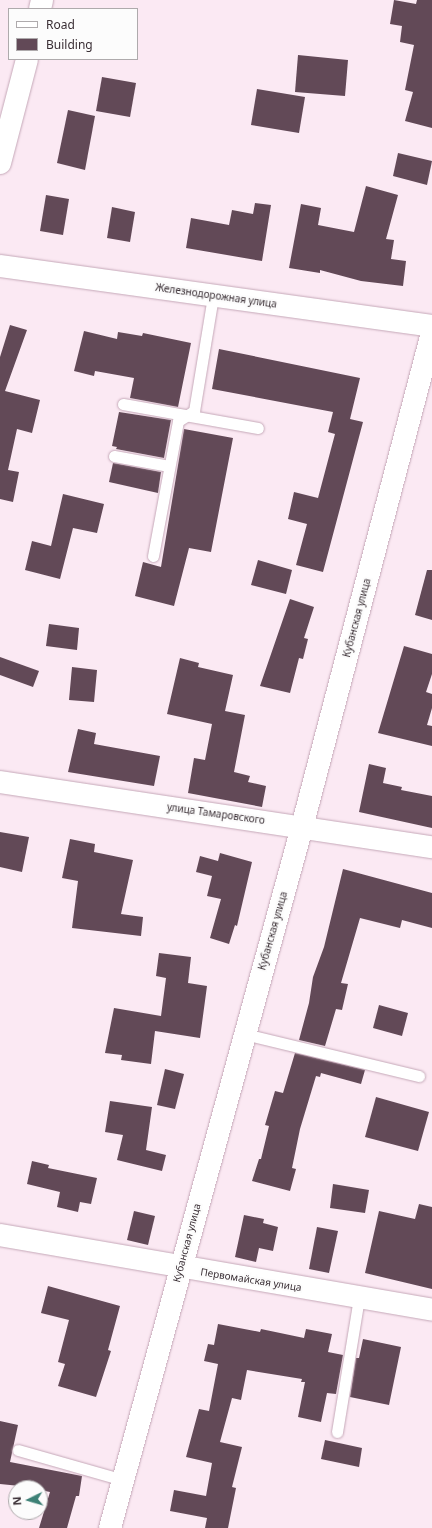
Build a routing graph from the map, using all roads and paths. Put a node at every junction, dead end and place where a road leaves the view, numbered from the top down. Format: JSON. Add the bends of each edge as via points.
{"nodes":[{"id":1,"x":27,"y":60,"type":"edge"},
{"id":2,"x":0,"y":163,"type":"edge"},
{"id":3,"x":0,"y":266,"type":"edge"},
{"id":4,"x":214,"y":296,"type":"junction"},
{"id":5,"x":432,"y":326,"type":"edge"},
{"id":6,"x":432,"y":333,"type":"edge"},
{"id":7,"x":123,"y":404,"type":"dead end"},
{"id":8,"x":186,"y":416,"type":"junction"},
{"id":9,"x":258,"y":428,"type":"dead end"},
{"id":10,"x":114,"y":456,"type":"dead end"},
{"id":11,"x":169,"y":466,"type":"junction"},
{"id":12,"x":153,"y":556,"type":"dead end"},
{"id":13,"x":0,"y":782,"type":"edge"},
{"id":14,"x":302,"y":827,"type":"junction"},
{"id":15,"x":432,"y":847,"type":"edge"},
{"id":16,"x":244,"y":1034,"type":"junction"},
{"id":17,"x":419,"y":1076,"type":"dead end"},
{"id":18,"x":0,"y":1235,"type":"edge"},
{"id":19,"x":180,"y":1268,"type":"junction"},
{"id":20,"x":359,"y":1298,"type":"junction"},
{"id":21,"x":432,"y":1310,"type":"edge"},
{"id":22,"x":337,"y":1432,"type":"dead end"},
{"id":23,"x":18,"y":1450,"type":"dead end"},
{"id":24,"x":123,"y":1480,"type":"junction"},
{"id":25,"x":110,"y":1528,"type":"edge"}],
"edges":[{"from":1,"to":2,"type":"street"},
{"from":3,"to":4,"type":"street","name":"Железнодорожная улица"},
{"from":4,"to":5,"type":"street","name":"Железнодорожная улица"},
{"from":4,"to":8,"type":"lane","via":[[194,411]]},
{"from":6,"to":14,"type":"street","name":"Кубанская улица"},
{"from":7,"to":8,"type":"lane"},
{"from":8,"to":9,"type":"lane"},
{"from":8,"to":11,"type":"lane","via":[[178,421]]},
{"from":10,"to":11,"type":"lane"},
{"from":11,"to":12,"type":"lane"},
{"from":13,"to":14,"type":"street","name":"улица Тамаровского"},
{"from":14,"to":15,"type":"street","name":"улица Тамаровского"},
{"from":14,"to":16,"type":"street","name":"Кубанская улица"},
{"from":16,"to":17,"type":"lane"},
{"from":16,"to":19,"type":"street","name":"Кубанская улица"},
{"from":18,"to":19,"type":"street","name":"Первомайская улица"},
{"from":19,"to":20,"type":"street","name":"Первомайская улица"},
{"from":19,"to":24,"type":"street","name":"Кубанская улица"},
{"from":20,"to":21,"type":"street","name":"Первомайская улица"},
{"from":20,"to":22,"type":"lane"},
{"from":23,"to":24,"type":"lane"},
{"from":24,"to":25,"type":"street","name":"Кубанская улица"}]}
